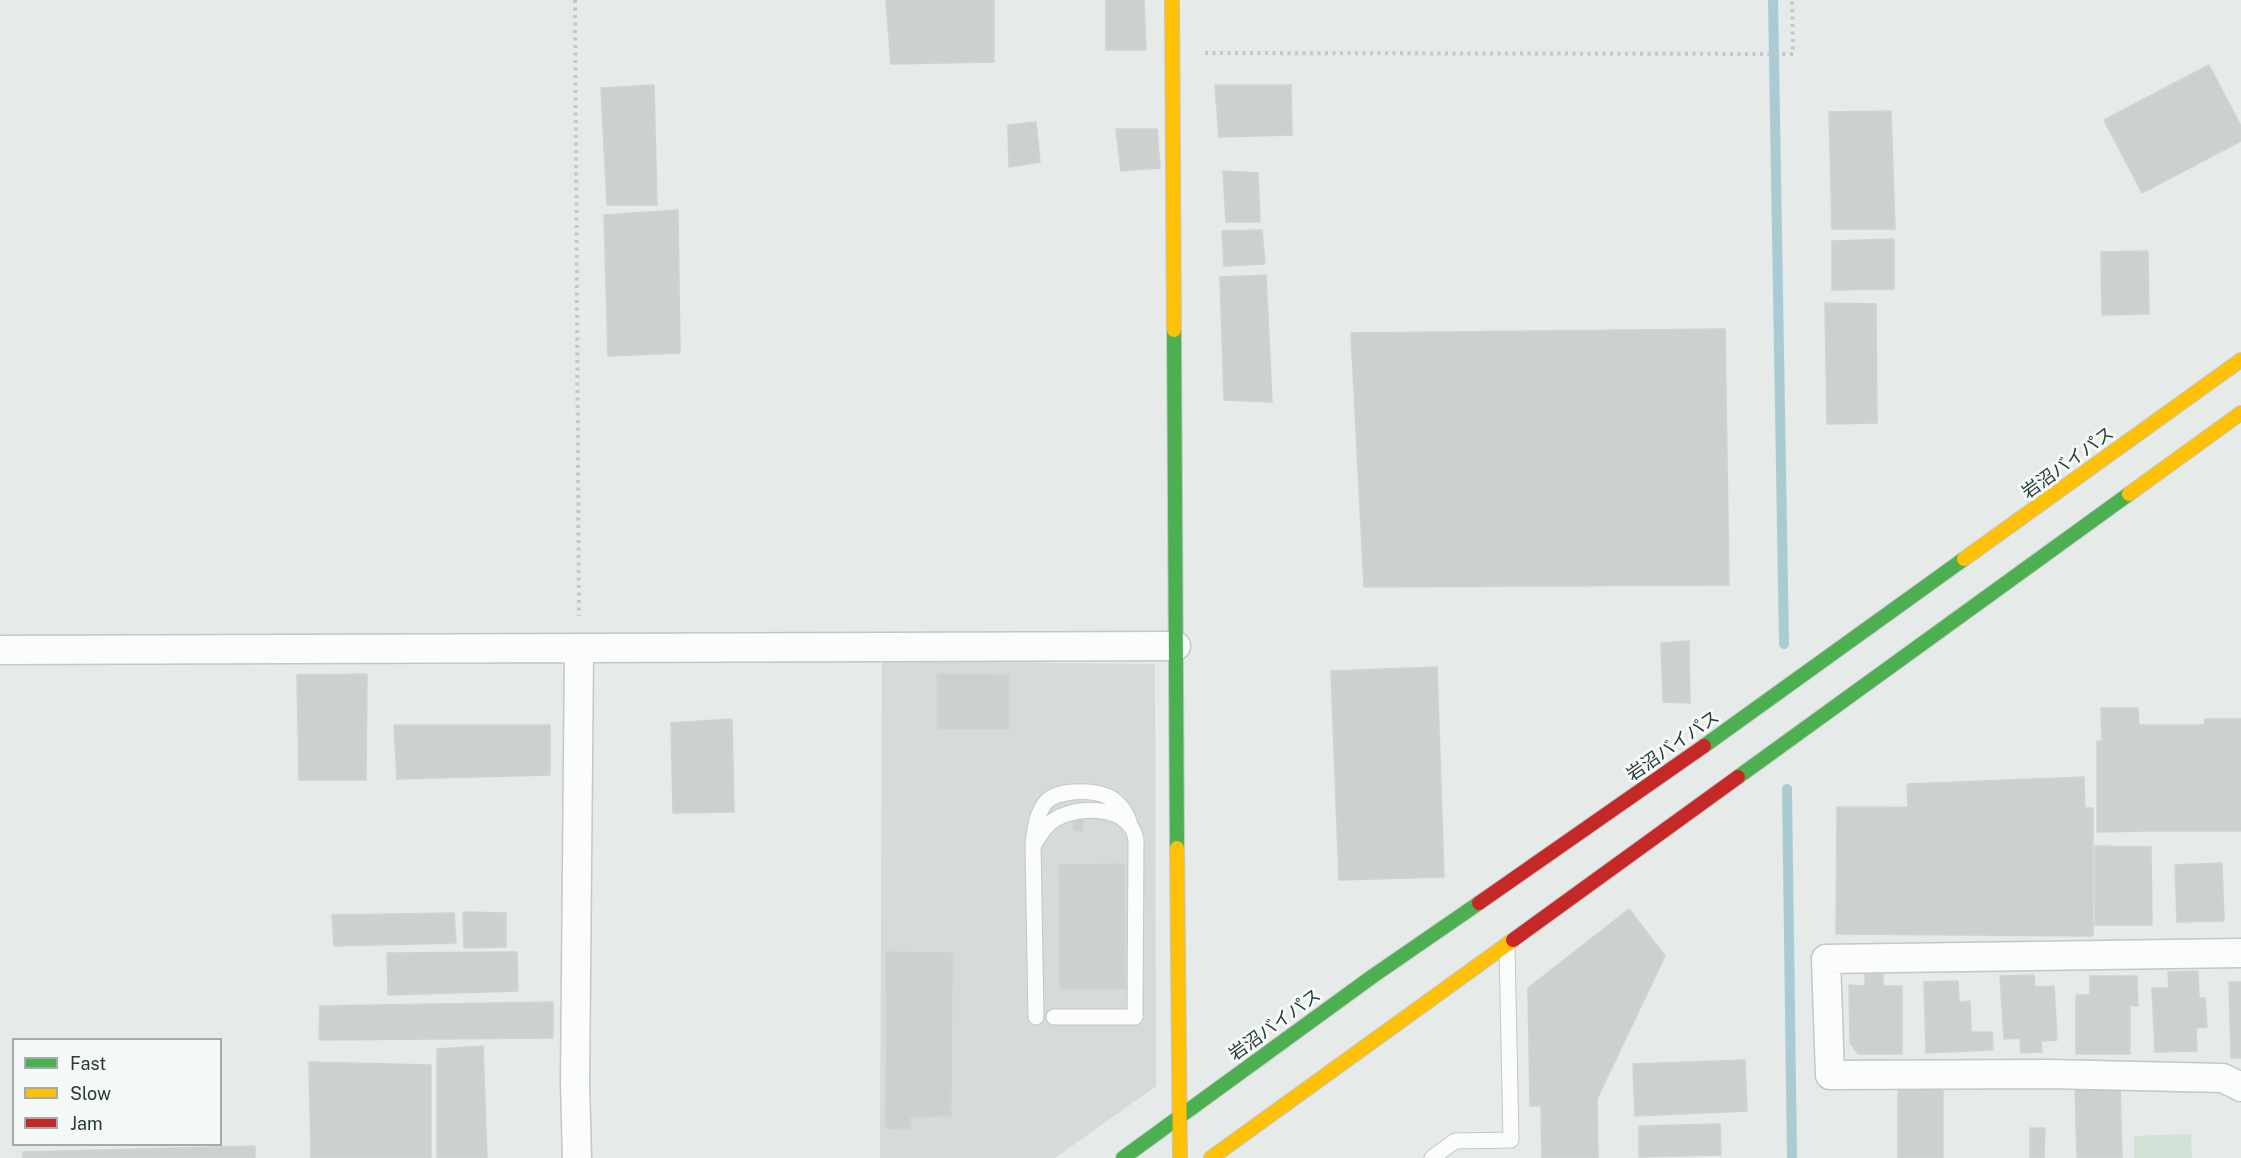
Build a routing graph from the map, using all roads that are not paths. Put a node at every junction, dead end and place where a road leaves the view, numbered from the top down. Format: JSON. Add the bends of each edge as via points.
{"nodes":[{"id":1,"x":1172,"y":0,"type":"edge"},
{"id":2,"x":2241,"y":360,"type":"edge"},
{"id":3,"x":2241,"y":413,"type":"edge"},
{"id":4,"x":1176,"y":646,"type":"junction"},
{"id":5,"x":0,"y":650,"type":"edge"},
{"id":6,"x":579,"y":650,"type":"junction"},
{"id":7,"x":1507,"y":944,"type":"junction"},
{"id":8,"x":2241,"y":953,"type":"edge"},
{"id":9,"x":1036,"y":1017,"type":"dead end"},
{"id":10,"x":1054,"y":1017,"type":"dead end"},
{"id":11,"x":2241,"y":1088,"type":"edge"},
{"id":12,"x":1180,"y":1116,"type":"junction"},
{"id":13,"x":577,"y":1158,"type":"edge"},
{"id":14,"x":1123,"y":1158,"type":"edge"},
{"id":15,"x":1180,"y":1158,"type":"edge"},
{"id":16,"x":1211,"y":1158,"type":"edge"},
{"id":17,"x":1432,"y":1158,"type":"edge"}],
"edges":[{"from":1,"to":4,"type":"main road"},
{"from":2,"to":12,"type":"main road","name":"岩沼バイパス","via":[[1669,772],[1373,976]]},
{"from":3,"to":7,"type":"main road"},
{"from":4,"to":6,"type":"street"},
{"from":4,"to":12,"type":"main road"},
{"from":5,"to":6,"type":"street"},
{"from":6,"to":13,"type":"street"},
{"from":7,"to":16,"type":"main road"},
{"from":7,"to":17,"type":"lane","via":[[1511,1140],[1455,1141]]},
{"from":8,"to":11,"type":"street","via":[[1826,958],[1830,1075],[2223,1078]]},
{"from":9,"to":10,"type":"lane","via":[[1033,846],[1051,822],[1068,813],[1102,811],[1117,815],[1131,826],[1137,840],[1135,1017]]},
{"from":12,"to":14,"type":"main road","name":"岩沼バイパス"},
{"from":12,"to":15,"type":"main road"}]}
